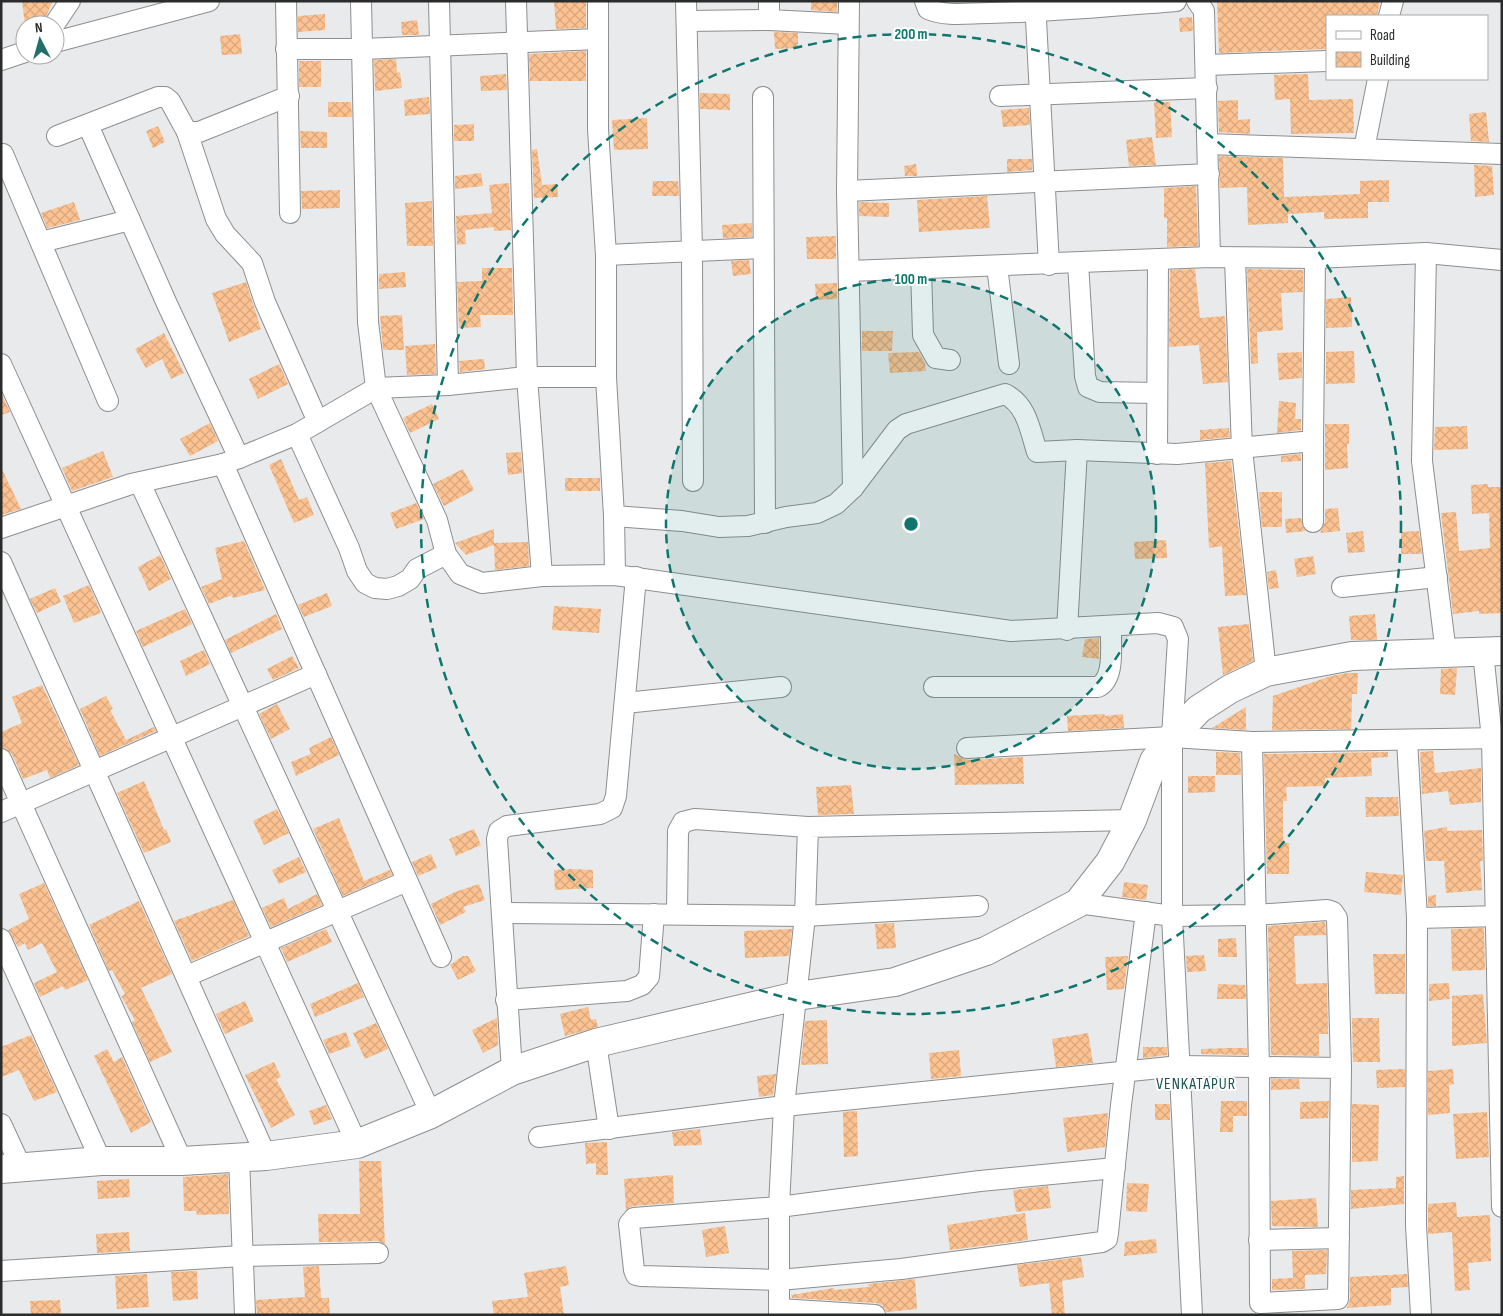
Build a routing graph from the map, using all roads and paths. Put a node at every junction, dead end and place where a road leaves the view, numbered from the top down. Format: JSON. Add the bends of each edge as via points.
{"nodes":[{"id":1,"x":69,"y":1,"type":"edge"},
{"id":2,"x":209,"y":1,"type":"edge"},
{"id":3,"x":286,"y":1,"type":"edge"},
{"id":4,"x":361,"y":1,"type":"edge"},
{"id":5,"x":439,"y":1,"type":"edge"},
{"id":6,"x":516,"y":1,"type":"edge"},
{"id":7,"x":598,"y":1,"type":"edge"},
{"id":8,"x":686,"y":1,"type":"edge"},
{"id":9,"x":849,"y":1,"type":"edge"},
{"id":10,"x":925,"y":1,"type":"edge"},
{"id":11,"x":1176,"y":1,"type":"edge"},
{"id":12,"x":1197,"y":1,"type":"edge"},
{"id":13,"x":1392,"y":1,"type":"edge"},
{"id":14,"x":1035,"y":7,"type":"edge"},
{"id":15,"x":769,"y":10,"type":"edge"},
{"id":16,"x":60,"y":15,"type":"edge"},
{"id":17,"x":1389,"y":15,"type":"edge"},
{"id":18,"x":687,"y":21,"type":"junction"},
{"id":19,"x":848,"y":24,"type":"junction"},
{"id":20,"x":65,"y":39,"type":"edge"},
{"id":21,"x":598,"y":39,"type":"junction"},
{"id":22,"x":517,"y":43,"type":"junction"},
{"id":23,"x":442,"y":46,"type":"junction"},
{"id":24,"x":363,"y":48,"type":"junction"},
{"id":25,"x":286,"y":49,"type":"junction"},
{"id":26,"x":15,"y":55,"type":"edge"},
{"id":27,"x":1,"y":60,"type":"edge"},
{"id":28,"x":1326,"y":61,"type":"edge"},
{"id":29,"x":1206,"y":65,"type":"junction"},
{"id":30,"x":1378,"y":80,"type":"edge"},
{"id":31,"x":1207,"y":88,"type":"junction"},
{"id":32,"x":1040,"y":95,"type":"junction"},
{"id":33,"x":289,"y":96,"type":"junction"},
{"id":34,"x":1000,"y":96,"type":"dead end"},
{"id":35,"x":762,"y":97,"type":"dead end"},
{"id":36,"x":88,"y":125,"type":"junction"},
{"id":37,"x":187,"y":132,"type":"junction"},
{"id":38,"x":57,"y":136,"type":"dead end"},
{"id":39,"x":1208,"y":144,"type":"junction"},
{"id":40,"x":1364,"y":149,"type":"junction"},
{"id":41,"x":3,"y":154,"type":"dead end"},
{"id":42,"x":1502,"y":154,"type":"edge"},
{"id":43,"x":1209,"y":174,"type":"junction"},
{"id":44,"x":1045,"y":182,"type":"junction"},
{"id":45,"x":847,"y":191,"type":"junction"},
{"id":46,"x":290,"y":213,"type":"dead end"},
{"id":47,"x":130,"y":220,"type":"junction"},
{"id":48,"x":41,"y":242,"type":"junction"},
{"id":49,"x":763,"y":248,"type":"junction"},
{"id":50,"x":692,"y":251,"type":"junction"},
{"id":51,"x":1426,"y":253,"type":"junction"},
{"id":52,"x":606,"y":255,"type":"junction"},
{"id":53,"x":1210,"y":257,"type":"junction"},
{"id":54,"x":1315,"y":258,"type":"junction"},
{"id":55,"x":1235,"y":259,"type":"junction"},
{"id":56,"x":1158,"y":260,"type":"junction"},
{"id":57,"x":1502,"y":260,"type":"edge"},
{"id":58,"x":1078,"y":263,"type":"junction"},
{"id":59,"x":1049,"y":264,"type":"junction"},
{"id":60,"x":997,"y":266,"type":"junction"},
{"id":61,"x":921,"y":269,"type":"junction"},
{"id":62,"x":849,"y":271,"type":"junction"},
{"id":63,"x":950,"y":360,"type":"dead end"},
{"id":64,"x":1,"y":364,"type":"edge"},
{"id":65,"x":1009,"y":364,"type":"dead end"},
{"id":66,"x":526,"y":377,"type":"junction"},
{"id":67,"x":606,"y":377,"type":"junction"},
{"id":68,"x":448,"y":385,"type":"junction"},
{"id":69,"x":376,"y":388,"type":"junction"},
{"id":70,"x":1157,"y":393,"type":"junction"},
{"id":71,"x":108,"y":401,"type":"dead end"},
{"id":72,"x":318,"y":422,"type":"junction"},
{"id":73,"x":297,"y":434,"type":"junction"},
{"id":74,"x":1313,"y":441,"type":"junction"},
{"id":75,"x":1242,"y":449,"type":"junction"},
{"id":76,"x":1078,"y":450,"type":"junction"},
{"id":77,"x":1156,"y":454,"type":"junction"},
{"id":78,"x":231,"y":461,"type":"junction"},
{"id":79,"x":693,"y":481,"type":"dead end"},
{"id":80,"x":140,"y":483,"type":"junction"},
{"id":81,"x":854,"y":488,"type":"junction"},
{"id":82,"x":67,"y":504,"type":"junction"},
{"id":83,"x":614,"y":516,"type":"junction"},
{"id":84,"x":1313,"y":522,"type":"dead end"},
{"id":85,"x":765,"y":523,"type":"junction"},
{"id":86,"x":1,"y":528,"type":"edge"},
{"id":87,"x":446,"y":554,"type":"junction"},
{"id":88,"x":1,"y":562,"type":"edge"},
{"id":89,"x":615,"y":575,"type":"junction"},
{"id":90,"x":542,"y":576,"type":"junction"},
{"id":91,"x":636,"y":577,"type":"junction"},
{"id":92,"x":1436,"y":577,"type":"junction"},
{"id":93,"x":1342,"y":587,"type":"dead end"},
{"id":94,"x":1111,"y":626,"type":"junction"},
{"id":95,"x":1067,"y":630,"type":"junction"},
{"id":96,"x":1492,"y":652,"type":"edge"},
{"id":97,"x":1446,"y":653,"type":"junction"},
{"id":98,"x":1266,"y":672,"type":"junction"},
{"id":99,"x":316,"y":674,"type":"junction"},
{"id":100,"x":781,"y":687,"type":"dead end"},
{"id":101,"x":934,"y":688,"type":"dead end"},
{"id":102,"x":625,"y":703,"type":"junction"},
{"id":103,"x":243,"y":706,"type":"junction"},
{"id":104,"x":172,"y":737,"type":"junction"},
{"id":105,"x":1172,"y":737,"type":"junction"},
{"id":106,"x":1497,"y":738,"type":"edge"},
{"id":107,"x":1407,"y":740,"type":"junction"},
{"id":108,"x":1252,"y":742,"type":"junction"},
{"id":109,"x":967,"y":748,"type":"dead end"},
{"id":110,"x":1,"y":759,"type":"edge"},
{"id":111,"x":95,"y":770,"type":"junction"},
{"id":112,"x":21,"y":803,"type":"junction"},
{"id":113,"x":1,"y":812,"type":"edge"},
{"id":114,"x":1132,"y":820,"type":"junction"},
{"id":115,"x":808,"y":827,"type":"junction"},
{"id":116,"x":407,"y":881,"type":"junction"},
{"id":117,"x":1078,"y":903,"type":"junction"},
{"id":118,"x":978,"y":906,"type":"dead end"},
{"id":119,"x":337,"y":911,"type":"junction"},
{"id":120,"x":1146,"y":912,"type":"junction"},
{"id":121,"x":503,"y":913,"type":"junction"},
{"id":122,"x":654,"y":914,"type":"junction"},
{"id":123,"x":677,"y":914,"type":"junction"},
{"id":124,"x":1255,"y":915,"type":"junction"},
{"id":125,"x":805,"y":916,"type":"junction"},
{"id":126,"x":1172,"y":916,"type":"junction"},
{"id":127,"x":1498,"y":916,"type":"edge"},
{"id":128,"x":1417,"y":918,"type":"junction"},
{"id":129,"x":1,"y":939,"type":"edge"},
{"id":130,"x":265,"y":942,"type":"junction"},
{"id":131,"x":441,"y":956,"type":"dead end"},
{"id":132,"x":187,"y":976,"type":"junction"},
{"id":133,"x":796,"y":996,"type":"junction"},
{"id":134,"x":506,"y":1000,"type":"junction"},
{"id":135,"x":596,"y":1043,"type":"junction"},
{"id":136,"x":1180,"y":1066,"type":"junction"},
{"id":137,"x":1259,"y":1068,"type":"junction"},
{"id":138,"x":1341,"y":1068,"type":"junction"},
{"id":139,"x":512,"y":1071,"type":"junction"},
{"id":140,"x":1126,"y":1073,"type":"junction"},
{"id":141,"x":784,"y":1106,"type":"junction"},
{"id":142,"x":431,"y":1114,"type":"junction"},
{"id":143,"x":1,"y":1124,"type":"edge"},
{"id":144,"x":609,"y":1129,"type":"junction"},
{"id":145,"x":538,"y":1137,"type":"dead end"},
{"id":146,"x":357,"y":1144,"type":"junction"},
{"id":147,"x":266,"y":1156,"type":"junction"},
{"id":148,"x":239,"y":1157,"type":"junction"},
{"id":149,"x":101,"y":1161,"type":"junction"},
{"id":150,"x":182,"y":1161,"type":"junction"},
{"id":151,"x":11,"y":1168,"type":"edge"},
{"id":152,"x":1115,"y":1168,"type":"junction"},
{"id":153,"x":779,"y":1207,"type":"junction"},
{"id":154,"x":1502,"y":1207,"type":"edge"},
{"id":155,"x":1338,"y":1238,"type":"junction"},
{"id":156,"x":1259,"y":1240,"type":"junction"},
{"id":157,"x":378,"y":1253,"type":"dead end"},
{"id":158,"x":242,"y":1256,"type":"junction"},
{"id":159,"x":1,"y":1271,"type":"edge"},
{"id":160,"x":779,"y":1280,"type":"junction"},
{"id":161,"x":779,"y":1312,"type":"edge"},
{"id":162,"x":246,"y":1315,"type":"edge"},
{"id":163,"x":875,"y":1315,"type":"edge"},
{"id":164,"x":1192,"y":1315,"type":"edge"},
{"id":165,"x":1421,"y":1315,"type":"edge"}],
"edges":[{"from":1,"to":16,"type":"street"},
{"from":2,"to":20,"type":"street"},
{"from":3,"to":25,"type":"street"},
{"from":4,"to":24,"type":"street"},
{"from":5,"to":23,"type":"street"},
{"from":6,"to":22,"type":"street"},
{"from":7,"to":21,"type":"street"},
{"from":8,"to":18,"type":"street"},
{"from":9,"to":19,"type":"street"},
{"from":10,"to":14,"type":"street","via":[[928,9],[935,12]]},
{"from":11,"to":14,"type":"street"},
{"from":12,"to":29,"type":"street","via":[[1204,11]]},
{"from":13,"to":17,"type":"street"},
{"from":14,"to":32,"type":"street"},
{"from":15,"to":18,"type":"street"},
{"from":15,"to":19,"type":"street"},
{"from":18,"to":50,"type":"street"},
{"from":19,"to":45,"type":"street"},
{"from":21,"to":22,"type":"street"},
{"from":21,"to":52,"type":"street","via":[[598,129]]},
{"from":22,"to":23,"type":"street"},
{"from":22,"to":66,"type":"street"},
{"from":23,"to":24,"type":"street"},
{"from":23,"to":68,"type":"street"},
{"from":24,"to":25,"type":"street"},
{"from":24,"to":69,"type":"street","via":[[368,322]]},
{"from":25,"to":33,"type":"street"},
{"from":26,"to":27,"type":"street"},
{"from":28,"to":29,"type":"street"},
{"from":29,"to":31,"type":"street"},
{"from":30,"to":40,"type":"street"},
{"from":31,"to":32,"type":"street"},
{"from":31,"to":39,"type":"street"},
{"from":32,"to":34,"type":"street"},
{"from":32,"to":44,"type":"street"},
{"from":33,"to":37,"type":"street","via":[[199,132]]},
{"from":33,"to":46,"type":"street"},
{"from":35,"to":49,"type":"street"},
{"from":36,"to":37,"type":"street","via":[[165,97]]},
{"from":36,"to":38,"type":"street"},
{"from":36,"to":47,"type":"street"},
{"from":37,"to":72,"type":"street","via":[[216,219],[225,234],[252,263],[265,302]]},
{"from":39,"to":40,"type":"street"},
{"from":39,"to":43,"type":"street"},
{"from":40,"to":42,"type":"street"},
{"from":41,"to":48,"type":"street"},
{"from":43,"to":44,"type":"street"},
{"from":43,"to":53,"type":"street"},
{"from":44,"to":45,"type":"street"},
{"from":44,"to":59,"type":"street"},
{"from":45,"to":62,"type":"street"},
{"from":47,"to":48,"type":"street"},
{"from":47,"to":78,"type":"street"},
{"from":48,"to":71,"type":"street"},
{"from":49,"to":50,"type":"street"},
{"from":49,"to":85,"type":"street"},
{"from":50,"to":52,"type":"street"},
{"from":50,"to":79,"type":"street"},
{"from":51,"to":54,"type":"street"},
{"from":51,"to":57,"type":"street"},
{"from":51,"to":92,"type":"street","via":[[1422,461]]},
{"from":52,"to":67,"type":"street"},
{"from":53,"to":55,"type":"street"},
{"from":53,"to":56,"type":"street"},
{"from":54,"to":55,"type":"street"},
{"from":54,"to":74,"type":"street"},
{"from":55,"to":75,"type":"street"},
{"from":56,"to":58,"type":"street"},
{"from":56,"to":70,"type":"street"},
{"from":58,"to":59,"type":"street"},
{"from":58,"to":70,"type":"street","via":[[1088,386],[1100,392]]},
{"from":59,"to":60,"type":"street"},
{"from":60,"to":61,"type":"street"},
{"from":60,"to":65,"type":"street"},
{"from":61,"to":62,"type":"street"},
{"from":61,"to":63,"type":"street","via":[[923,334],[936,358]]},
{"from":62,"to":81,"type":"street"},
{"from":64,"to":82,"type":"street"},
{"from":66,"to":67,"type":"street"},
{"from":66,"to":68,"type":"street"},
{"from":66,"to":90,"type":"street"},
{"from":67,"to":83,"type":"street"},
{"from":68,"to":69,"type":"street"},
{"from":69,"to":72,"type":"street"},
{"from":69,"to":87,"type":"street","via":[[437,520]]},
{"from":70,"to":77,"type":"street"},
{"from":72,"to":73,"type":"street"},
{"from":73,"to":78,"type":"street"},
{"from":73,"to":87,"type":"street","via":[[365,583],[376,588],[398,586],[410,579],[417,569]]},
{"from":74,"to":75,"type":"street"},
{"from":74,"to":84,"type":"street"},
{"from":75,"to":77,"type":"street"},
{"from":75,"to":98,"type":"street"},
{"from":76,"to":77,"type":"street"},
{"from":76,"to":81,"type":"street","via":[[1037,452],[1023,410],[1005,394],[906,424],[897,430]]},
{"from":76,"to":95,"type":"street"},
{"from":78,"to":80,"type":"street"},
{"from":78,"to":99,"type":"street"},
{"from":80,"to":82,"type":"street"},
{"from":80,"to":103,"type":"street"},
{"from":81,"to":85,"type":"street","via":[[836,504],[817,513]]},
{"from":82,"to":86,"type":"street"},
{"from":82,"to":104,"type":"street"},
{"from":83,"to":85,"type":"street","via":[[719,527]]},
{"from":83,"to":89,"type":"street"},
{"from":87,"to":90,"type":"street","via":[[460,574],[482,583]]},
{"from":88,"to":111,"type":"street"},
{"from":89,"to":90,"type":"street"},
{"from":89,"to":91,"type":"street"},
{"from":91,"to":95,"type":"street","via":[[1011,632]]},
{"from":91,"to":102,"type":"street"},
{"from":92,"to":93,"type":"street"},
{"from":92,"to":97,"type":"street"},
{"from":94,"to":95,"type":"street"},
{"from":94,"to":101,"type":"street","via":[[1109,676],[1105,684],[1098,687]]},
{"from":94,"to":105,"type":"street","via":[[1158,623],[1173,627],[1178,639]]},
{"from":96,"to":97,"type":"street"},
{"from":96,"to":106,"type":"street"},
{"from":97,"to":98,"type":"street","via":[[1352,656]]},
{"from":98,"to":105,"type":"street","via":[[1230,689],[1199,709]]},
{"from":99,"to":103,"type":"street"},
{"from":99,"to":116,"type":"street"},
{"from":100,"to":102,"type":"street"},
{"from":102,"to":121,"type":"street","via":[[612,808],[600,814],[507,826],[499,831]]},
{"from":103,"to":104,"type":"street"},
{"from":103,"to":119,"type":"street"},
{"from":104,"to":111,"type":"street"},
{"from":104,"to":130,"type":"street"},
{"from":105,"to":108,"type":"street"},
{"from":105,"to":109,"type":"street"},
{"from":105,"to":114,"type":"street","via":[[1154,761]]},
{"from":105,"to":126,"type":"street"},
{"from":106,"to":107,"type":"street"},
{"from":106,"to":127,"type":"street"},
{"from":107,"to":108,"type":"street"},
{"from":107,"to":128,"type":"street"},
{"from":108,"to":124,"type":"street"},
{"from":110,"to":112,"type":"street"},
{"from":111,"to":112,"type":"street"},
{"from":111,"to":132,"type":"street"},
{"from":112,"to":113,"type":"street"},
{"from":112,"to":150,"type":"street"},
{"from":114,"to":115,"type":"street"},
{"from":114,"to":117,"type":"street","via":[[1110,862]]},
{"from":115,"to":123,"type":"street","via":[[695,819],[683,822],[678,831]]},
{"from":115,"to":125,"type":"street"},
{"from":116,"to":119,"type":"street"},
{"from":116,"to":131,"type":"street"},
{"from":117,"to":120,"type":"street"},
{"from":117,"to":133,"type":"street","via":[[986,951],[895,982]]},
{"from":118,"to":125,"type":"street"},
{"from":119,"to":130,"type":"street"},
{"from":119,"to":142,"type":"street"},
{"from":120,"to":126,"type":"street"},
{"from":120,"to":140,"type":"street"},
{"from":121,"to":122,"type":"street"},
{"from":121,"to":134,"type":"street"},
{"from":122,"to":123,"type":"street"},
{"from":122,"to":134,"type":"street","via":[[649,977],[642,985],[627,991]]},
{"from":123,"to":125,"type":"street"},
{"from":124,"to":126,"type":"street"},
{"from":124,"to":137,"type":"street"},
{"from":124,"to":138,"type":"street","via":[[1327,910],[1337,918]]},
{"from":125,"to":133,"type":"street"},
{"from":126,"to":136,"type":"street"},
{"from":127,"to":128,"type":"street"},
{"from":127,"to":154,"type":"street"},
{"from":128,"to":165,"type":"street","via":[[1416,1225]]},
{"from":129,"to":149,"type":"street"},
{"from":130,"to":132,"type":"street"},
{"from":130,"to":146,"type":"street"},
{"from":132,"to":147,"type":"street"},
{"from":133,"to":135,"type":"street"},
{"from":133,"to":141,"type":"street"},
{"from":134,"to":139,"type":"street"},
{"from":135,"to":139,"type":"street"},
{"from":135,"to":144,"type":"street"},
{"from":136,"to":137,"type":"street"},
{"from":136,"to":140,"type":"street"},
{"from":136,"to":164,"type":"street"},
{"from":137,"to":138,"type":"street"},
{"from":137,"to":156,"type":"street"},
{"from":138,"to":155,"type":"street"},
{"from":139,"to":142,"type":"street"},
{"from":140,"to":141,"type":"street"},
{"from":140,"to":152,"type":"street"},
{"from":141,"to":144,"type":"street"},
{"from":141,"to":153,"type":"street"},
{"from":142,"to":146,"type":"street"},
{"from":143,"to":151,"type":"street"},
{"from":144,"to":145,"type":"street"},
{"from":146,"to":147,"type":"street"},
{"from":147,"to":148,"type":"street"},
{"from":148,"to":150,"type":"street"},
{"from":148,"to":158,"type":"street"},
{"from":149,"to":150,"type":"street"},
{"from":149,"to":151,"type":"street"},
{"from":152,"to":153,"type":"street","via":[[980,1181]]},
{"from":152,"to":160,"type":"street","via":[[1107,1239],[1102,1242],[901,1269]]},
{"from":153,"to":160,"type":"street"},
{"from":153,"to":160,"type":"street","via":[[634,1218],[629,1224],[636,1274]]},
{"from":155,"to":156,"type":"street"},
{"from":155,"to":156,"type":"street","via":[[1338,1299],[1260,1303]]},
{"from":157,"to":158,"type":"street"},
{"from":158,"to":159,"type":"street"},
{"from":158,"to":162,"type":"street"},
{"from":160,"to":161,"type":"street"},
{"from":161,"to":163,"type":"street"}]}
